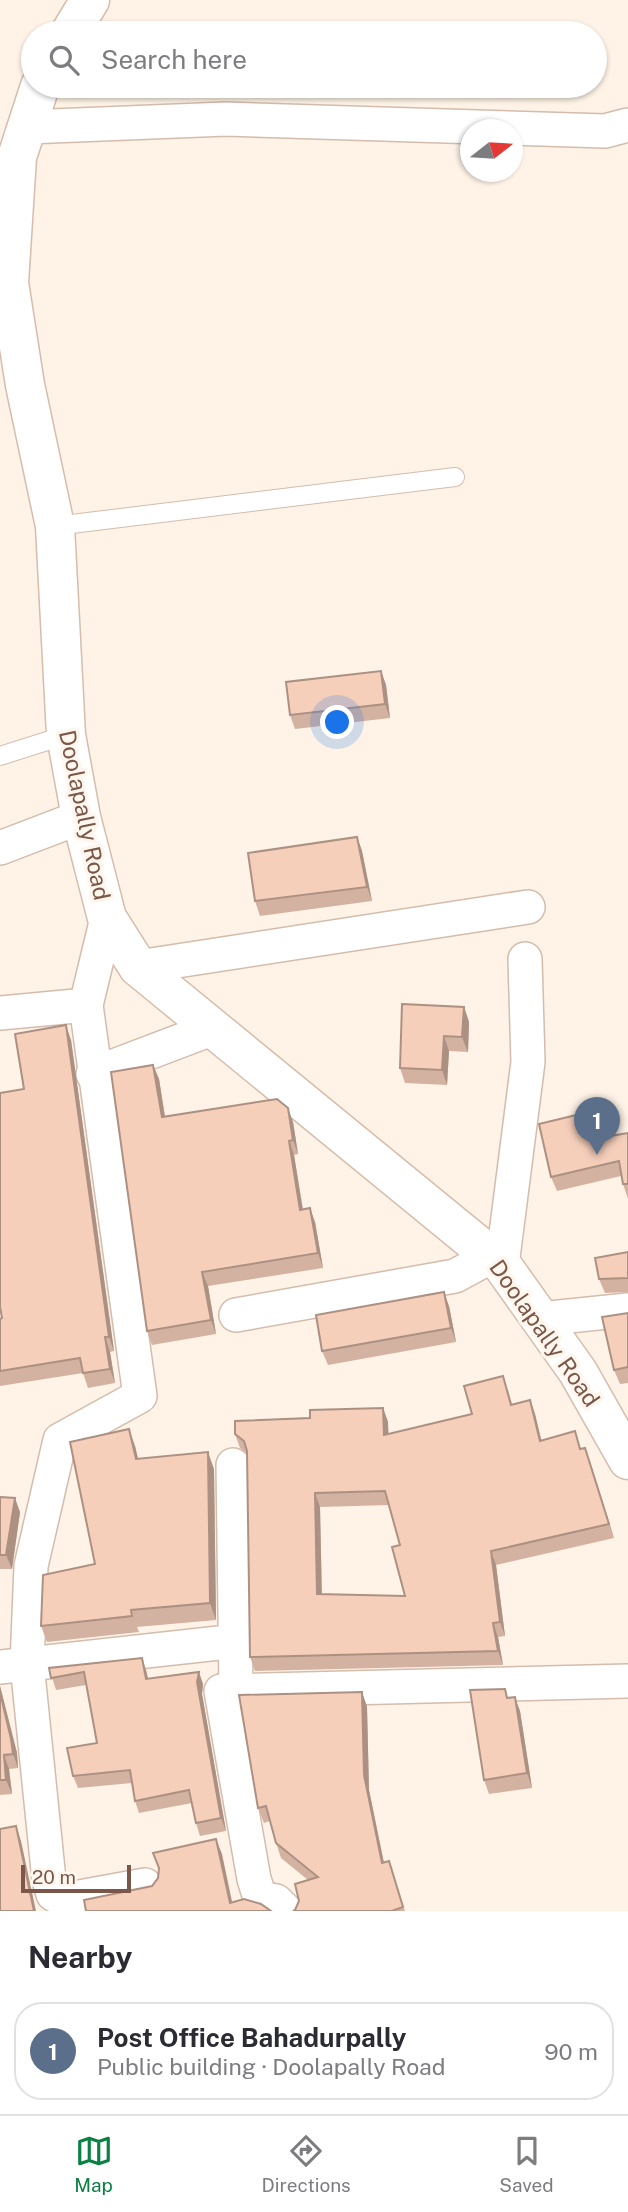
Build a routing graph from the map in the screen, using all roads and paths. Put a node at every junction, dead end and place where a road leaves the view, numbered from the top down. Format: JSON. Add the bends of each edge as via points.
{"nodes":[{"id":1,"x":90,"y":0,"type":"edge"},
{"id":2,"x":77,"y":21,"type":"edge"},
{"id":3,"x":36,"y":98,"type":"edge"},
{"id":4,"x":628,"y":125,"type":"edge"},
{"id":5,"x":27,"y":127,"type":"junction"},
{"id":6,"x":4,"y":281,"type":"edge"},
{"id":7,"x":10,"y":357,"type":"edge"},
{"id":8,"x":455,"y":477,"type":"dead end"},
{"id":9,"x":55,"y":526,"type":"junction"},
{"id":10,"x":66,"y":735,"type":"junction"},
{"id":11,"x":0,"y":756,"type":"edge"},
{"id":12,"x":81,"y":817,"type":"junction"},
{"id":13,"x":0,"y":848,"type":"edge"},
{"id":14,"x":528,"y":907,"type":"dead end"},
{"id":15,"x":107,"y":918,"type":"junction"},
{"id":16,"x":525,"y":960,"type":"dead end"},
{"id":17,"x":138,"y":967,"type":"junction"},
{"id":18,"x":86,"y":1005,"type":"junction"},
{"id":19,"x":0,"y":1013,"type":"edge"},
{"id":20,"x":215,"y":1028,"type":"junction"},
{"id":21,"x":93,"y":1074,"type":"junction"},
{"id":22,"x":497,"y":1260,"type":"junction"},
{"id":23,"x":628,"y":1310,"type":"edge"},
{"id":24,"x":236,"y":1315,"type":"dead end"},
{"id":25,"x":540,"y":1319,"type":"junction"},
{"id":26,"x":628,"y":1460,"type":"edge"},
{"id":27,"x":233,"y":1465,"type":"dead end"},
{"id":28,"x":237,"y":1641,"type":"junction"},
{"id":29,"x":14,"y":1665,"type":"edge"},
{"id":30,"x":628,"y":1682,"type":"edge"},
{"id":31,"x":236,"y":1690,"type":"junction"},
{"id":32,"x":145,"y":1885,"type":"edge"},
{"id":33,"x":286,"y":1911,"type":"edge"}],
"edges":[{"from":1,"to":2,"type":"main road"},
{"from":3,"to":5,"type":"main road","name":"Doolapally Road"},
{"from":4,"to":5,"type":"street","via":[[605,131],[226,119]]},
{"from":5,"to":6,"type":"main road","name":"Doolapally Road","via":[[17,157]]},
{"from":6,"to":7,"type":"main road","name":"Doolapally Road"},
{"from":7,"to":9,"type":"main road","name":"Doolapally Road"},
{"from":8,"to":9,"type":"lane"},
{"from":9,"to":10,"type":"main road","name":"Doolapally Road"},
{"from":10,"to":11,"type":"lane"},
{"from":10,"to":12,"type":"main road","name":"Doolapally Road"},
{"from":12,"to":13,"type":"street"},
{"from":12,"to":15,"type":"main road","name":"Doolapally Road"},
{"from":14,"to":17,"type":"street"},
{"from":15,"to":17,"type":"main road","name":"Doolapally Road"},
{"from":15,"to":18,"type":"street"},
{"from":16,"to":22,"type":"street","via":[[528,1062]]},
{"from":17,"to":20,"type":"main road","name":"Doolapally Road"},
{"from":18,"to":19,"type":"street"},
{"from":18,"to":21,"type":"street"},
{"from":20,"to":21,"type":"street"},
{"from":20,"to":22,"type":"main road","name":"Doolapally Road"},
{"from":21,"to":29,"type":"street","via":[[140,1396],[60,1440]]},
{"from":22,"to":24,"type":"street","via":[[455,1276]]},
{"from":22,"to":25,"type":"main road","name":"Doolapally Road"},
{"from":23,"to":25,"type":"street"},
{"from":25,"to":26,"type":"main road","name":"Doolapally Road","via":[[578,1372]]},
{"from":27,"to":28,"type":"street"},
{"from":28,"to":29,"type":"street"},
{"from":28,"to":31,"type":"street"},
{"from":29,"to":32,"type":"street","via":[[53,1894],[63,1900]]},
{"from":30,"to":31,"type":"street"},
{"from":31,"to":33,"type":"street","via":[[222,1691],[254,1879],[260,1898],[276,1901]]}]}
